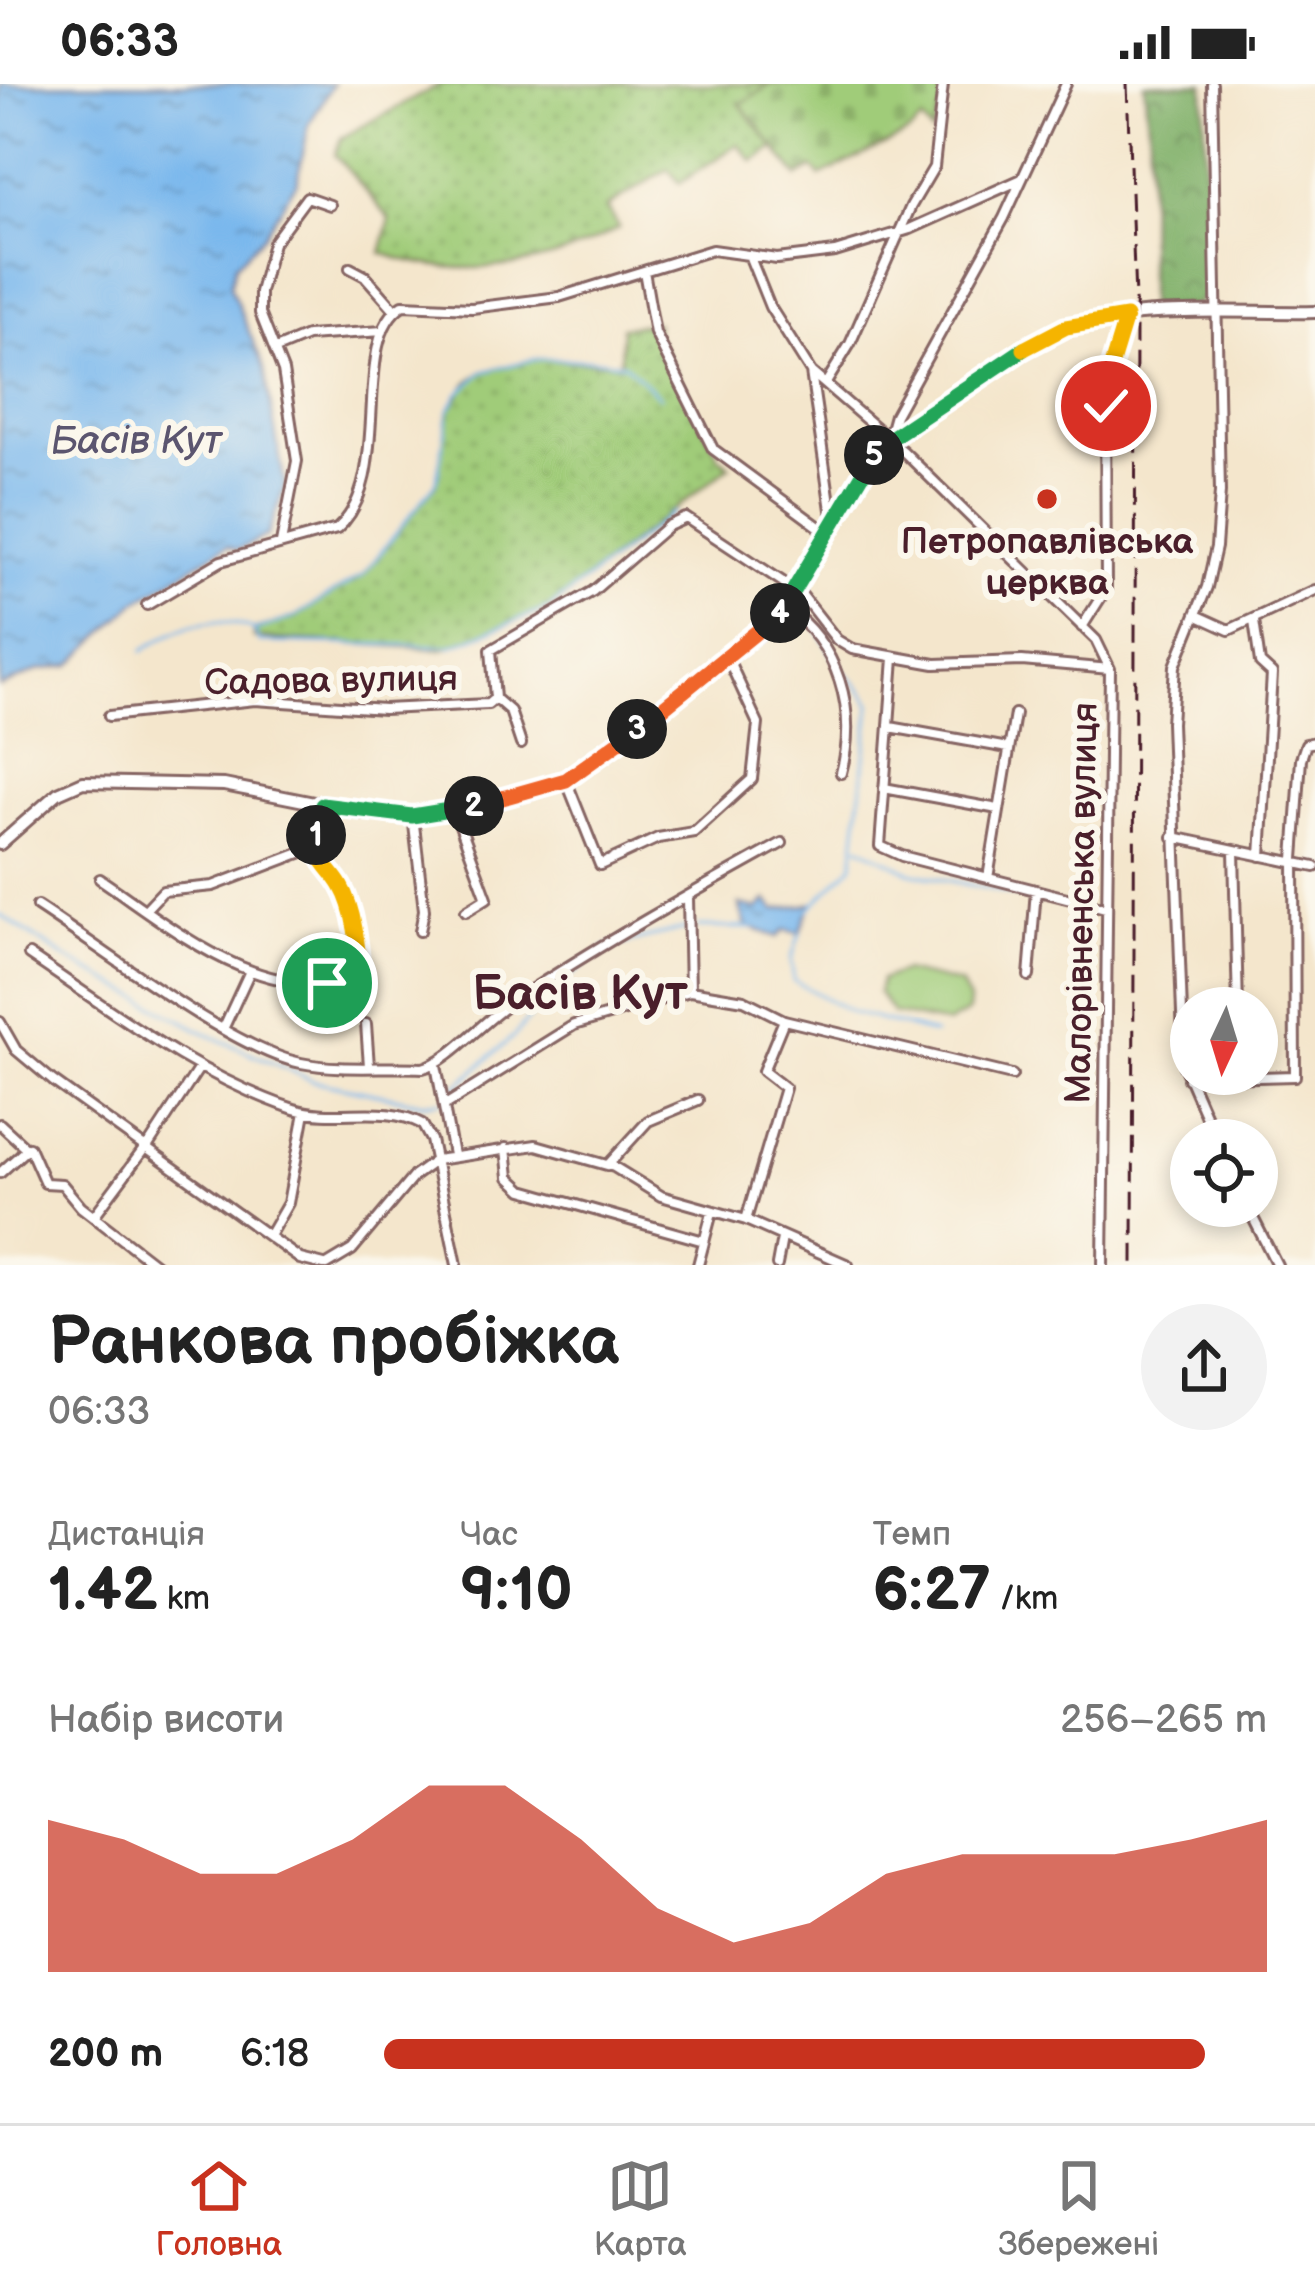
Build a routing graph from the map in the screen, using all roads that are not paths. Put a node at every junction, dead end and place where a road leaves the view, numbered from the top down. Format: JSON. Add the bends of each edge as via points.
{"nodes":[{"id":1,"x":944,"y":84,"type":"edge"},
{"id":2,"x":1066,"y":84,"type":"edge"},
{"id":3,"x":1212,"y":84,"type":"edge"},
{"id":4,"x":1022,"y":179,"type":"junction"},
{"id":5,"x":329,"y":206,"type":"dead end"},
{"id":6,"x":898,"y":234,"type":"junction"},
{"id":7,"x":749,"y":255,"type":"junction"},
{"id":8,"x":350,"y":268,"type":"dead end"},
{"id":9,"x":644,"y":271,"type":"junction"},
{"id":10,"x":394,"y":310,"type":"junction"},
{"id":11,"x":1315,"y":312,"type":"edge"},
{"id":12,"x":1217,"y":315,"type":"junction"},
{"id":13,"x":1126,"y":317,"type":"junction"},
{"id":14,"x":382,"y":331,"type":"junction"},
{"id":15,"x":276,"y":349,"type":"junction"},
{"id":16,"x":811,"y":373,"type":"junction"},
{"id":17,"x":826,"y":383,"type":"junction"},
{"id":18,"x":888,"y":440,"type":"junction"},
{"id":19,"x":836,"y":514,"type":"junction"},
{"id":20,"x":826,"y":532,"type":"junction"},
{"id":21,"x":281,"y":544,"type":"junction"},
{"id":22,"x":795,"y":589,"type":"junction"},
{"id":23,"x":1315,"y":590,"type":"edge"},
{"id":24,"x":147,"y":605,"type":"dead end"},
{"id":25,"x":784,"y":606,"type":"junction"},
{"id":26,"x":1196,"y":615,"type":"junction"},
{"id":27,"x":1254,"y":621,"type":"junction"},
{"id":28,"x":1082,"y":627,"type":"junction"},
{"id":29,"x":728,"y":658,"type":"junction"},
{"id":30,"x":894,"y":658,"type":"junction"},
{"id":31,"x":1109,"y":669,"type":"junction"},
{"id":32,"x":495,"y":698,"type":"junction"},
{"id":33,"x":1015,"y":714,"type":"dead end"},
{"id":34,"x":109,"y":716,"type":"dead end"},
{"id":35,"x":890,"y":727,"type":"junction"},
{"id":36,"x":1311,"y":743,"type":"edge"},
{"id":37,"x":521,"y":744,"type":"dead end"},
{"id":38,"x":1009,"y":748,"type":"junction"},
{"id":39,"x":841,"y":772,"type":"dead end"},
{"id":40,"x":566,"y":780,"type":"junction"},
{"id":41,"x":884,"y":788,"type":"junction"},
{"id":42,"x":322,"y":805,"type":"junction"},
{"id":43,"x":998,"y":808,"type":"junction"},
{"id":44,"x":454,"y":809,"type":"junction"},
{"id":45,"x":412,"y":816,"type":"junction"},
{"id":46,"x":1173,"y":837,"type":"junction"},
{"id":47,"x":314,"y":842,"type":"junction"},
{"id":48,"x":782,"y":843,"type":"dead end"},
{"id":49,"x":0,"y":844,"type":"edge"},
{"id":50,"x":1234,"y":851,"type":"junction"},
{"id":51,"x":1261,"y":856,"type":"junction"},
{"id":52,"x":1296,"y":863,"type":"junction"},
{"id":53,"x":1315,"y":867,"type":"edge"},
{"id":54,"x":988,"y":878,"type":"junction"},
{"id":55,"x":100,"y":879,"type":"dead end"},
{"id":56,"x":1036,"y":890,"type":"junction"},
{"id":57,"x":688,"y":898,"type":"junction"},
{"id":58,"x":37,"y":906,"type":"dead end"},
{"id":59,"x":1106,"y":908,"type":"junction"},
{"id":60,"x":146,"y":909,"type":"junction"},
{"id":61,"x":466,"y":911,"type":"dead end"},
{"id":62,"x":420,"y":931,"type":"dead end"},
{"id":63,"x":29,"y":955,"type":"dead end"},
{"id":64,"x":309,"y":958,"type":"dead end"},
{"id":65,"x":250,"y":971,"type":"junction"},
{"id":66,"x":1029,"y":976,"type":"dead end"},
{"id":67,"x":308,"y":984,"type":"junction"},
{"id":68,"x":1182,"y":987,"type":"edge"},
{"id":69,"x":1237,"y":987,"type":"edge"},
{"id":70,"x":690,"y":991,"type":"junction"},
{"id":71,"x":784,"y":1019,"type":"junction"},
{"id":72,"x":0,"y":1022,"type":"edge"},
{"id":73,"x":366,"y":1024,"type":"dead end"},
{"id":74,"x":224,"y":1027,"type":"junction"},
{"id":75,"x":436,"y":1064,"type":"junction"},
{"id":76,"x":369,"y":1066,"type":"junction"},
{"id":77,"x":199,"y":1068,"type":"junction"},
{"id":78,"x":1012,"y":1075,"type":"dead end"},
{"id":79,"x":1278,"y":1078,"type":"edge"},
{"id":80,"x":698,"y":1100,"type":"dead end"},
{"id":81,"x":447,"y":1104,"type":"junction"},
{"id":82,"x":305,"y":1112,"type":"junction"},
{"id":83,"x":0,"y":1124,"type":"edge"},
{"id":84,"x":148,"y":1145,"type":"junction"},
{"id":85,"x":25,"y":1147,"type":"junction"},
{"id":86,"x":506,"y":1148,"type":"junction"},
{"id":87,"x":453,"y":1155,"type":"junction"},
{"id":88,"x":436,"y":1160,"type":"junction"},
{"id":89,"x":608,"y":1165,"type":"junction"},
{"id":90,"x":0,"y":1173,"type":"edge"},
{"id":91,"x":712,"y":1212,"type":"junction"},
{"id":92,"x":94,"y":1216,"type":"junction"},
{"id":93,"x":746,"y":1220,"type":"junction"},
{"id":94,"x":1258,"y":1227,"type":"edge"},
{"id":95,"x":269,"y":1236,"type":"junction"},
{"id":96,"x":782,"y":1238,"type":"junction"},
{"id":97,"x":704,"y":1241,"type":"junction"},
{"id":98,"x":156,"y":1265,"type":"edge"},
{"id":99,"x":326,"y":1265,"type":"edge"},
{"id":100,"x":457,"y":1265,"type":"edge"},
{"id":101,"x":698,"y":1265,"type":"edge"},
{"id":102,"x":777,"y":1265,"type":"edge"},
{"id":103,"x":848,"y":1265,"type":"edge"},
{"id":104,"x":1102,"y":1265,"type":"edge"},
{"id":105,"x":1277,"y":1265,"type":"edge"}],
"edges":[{"from":1,"to":6,"type":"street","via":[[937,158]]},
{"from":2,"to":4,"type":"street"},
{"from":3,"to":12,"type":"street"},
{"from":4,"to":6,"type":"street"},
{"from":4,"to":18,"type":"street"},
{"from":5,"to":15,"type":"street","via":[[307,197],[266,257],[260,314]]},
{"from":6,"to":7,"type":"street","via":[[792,260]]},
{"from":6,"to":17,"type":"street"},
{"from":7,"to":9,"type":"street","via":[[699,252]]},
{"from":7,"to":16,"type":"street","via":[[770,308]]},
{"from":8,"to":10,"type":"street"},
{"from":9,"to":10,"type":"street","via":[[538,301]]},
{"from":9,"to":20,"type":"street","via":[[655,333],[713,449]]},
{"from":10,"to":14,"type":"street"},
{"from":11,"to":12,"type":"main road"},
{"from":12,"to":13,"type":"main road"},
{"from":12,"to":26,"type":"street","via":[[1216,547]]},
{"from":13,"to":18,"type":"main road","via":[[1052,333]]},
{"from":13,"to":28,"type":"street","via":[[1105,394],[1106,589]]},
{"from":14,"to":15,"type":"street","via":[[307,336]]},
{"from":14,"to":21,"type":"street","via":[[370,456],[352,514],[337,529]]},
{"from":15,"to":21,"type":"street","via":[[298,477]]},
{"from":16,"to":17,"type":"street"},
{"from":16,"to":19,"type":"street"},
{"from":17,"to":18,"type":"street"},
{"from":18,"to":19,"type":"main road"},
{"from":18,"to":28,"type":"street"},
{"from":19,"to":20,"type":"main road"},
{"from":20,"to":22,"type":"main road"},
{"from":21,"to":24,"type":"street","via":[[204,568]]},
{"from":22,"to":25,"type":"main road"},
{"from":22,"to":30,"type":"street","name":"Малорівненська вулиця","via":[[843,645]]},
{"from":22,"to":32,"type":"street","name":"Садова вулиця","via":[[694,520],[680,519],[593,591],[491,650]]},
{"from":23,"to":27,"type":"street"},
{"from":25,"to":29,"type":"main road"},
{"from":25,"to":39,"type":"street","via":[[812,629],[844,688]]},
{"from":26,"to":27,"type":"street","via":[[1229,630]]},
{"from":26,"to":46,"type":"street","via":[[1171,687]]},
{"from":27,"to":51,"type":"street","via":[[1260,663],[1272,674]]},
{"from":28,"to":31,"type":"street","via":[[1102,646]]},
{"from":29,"to":40,"type":"main road"},
{"from":29,"to":40,"type":"street","via":[[758,724],[758,763],[747,786],[694,832],[658,838],[600,865]]},
{"from":30,"to":31,"type":"street","name":"Малорівненська вулиця"},
{"from":30,"to":35,"type":"street"},
{"from":31,"to":59,"type":"street","name":"Малорівненська вулиця"},
{"from":32,"to":34,"type":"street","name":"Садова вулиця","via":[[427,709],[255,700]]},
{"from":32,"to":37,"type":"street","via":[[510,711]]},
{"from":33,"to":38,"type":"street"},
{"from":35,"to":38,"type":"street"},
{"from":35,"to":41,"type":"street"},
{"from":36,"to":52,"type":"street"},
{"from":38,"to":43,"type":"street"},
{"from":40,"to":44,"type":"main road"},
{"from":41,"to":43,"type":"street"},
{"from":41,"to":54,"type":"street","via":[[880,846]]},
{"from":42,"to":45,"type":"main road"},
{"from":42,"to":47,"type":"street"},
{"from":42,"to":49,"type":"main road","via":[[224,785],[82,782]]},
{"from":43,"to":54,"type":"street"},
{"from":44,"to":45,"type":"main road"},
{"from":44,"to":61,"type":"street","via":[[487,898]]},
{"from":45,"to":62,"type":"street"},
{"from":46,"to":50,"type":"street"},
{"from":46,"to":68,"type":"street"},
{"from":47,"to":60,"type":"street","via":[[213,886],[158,892]]},
{"from":47,"to":67,"type":"street","via":[[346,899],[360,974]]},
{"from":48,"to":57,"type":"street"},
{"from":50,"to":51,"type":"street"},
{"from":50,"to":69,"type":"street"},
{"from":51,"to":52,"type":"street"},
{"from":52,"to":53,"type":"street"},
{"from":52,"to":79,"type":"street","via":[[1295,1076]]},
{"from":54,"to":56,"type":"street"},
{"from":55,"to":60,"type":"street"},
{"from":56,"to":59,"type":"street"},
{"from":56,"to":66,"type":"street"},
{"from":57,"to":70,"type":"street"},
{"from":57,"to":75,"type":"street","via":[[514,1000]]},
{"from":58,"to":74,"type":"street"},
{"from":59,"to":104,"type":"street","name":"Малорівненська вулиця"},
{"from":60,"to":65,"type":"street"},
{"from":63,"to":77,"type":"street"},
{"from":64,"to":67,"type":"street"},
{"from":65,"to":67,"type":"street"},
{"from":65,"to":74,"type":"street"},
{"from":70,"to":71,"type":"street","via":[[744,1000]]},
{"from":70,"to":81,"type":"street","via":[[574,1025]]},
{"from":71,"to":78,"type":"street"},
{"from":71,"to":93,"type":"street","via":[[763,1071],[785,1088]]},
{"from":72,"to":84,"type":"street","via":[[25,1059]]},
{"from":73,"to":76,"type":"street"},
{"from":74,"to":76,"type":"street","via":[[298,1063]]},
{"from":75,"to":76,"type":"street"},
{"from":75,"to":81,"type":"street"},
{"from":77,"to":82,"type":"street"},
{"from":77,"to":84,"type":"street"},
{"from":80,"to":89,"type":"street","via":[[648,1121]]},
{"from":81,"to":87,"type":"street"},
{"from":82,"to":88,"type":"street","via":[[413,1119],[427,1130]]},
{"from":82,"to":95,"type":"street","via":[[288,1203]]},
{"from":83,"to":85,"type":"street"},
{"from":84,"to":92,"type":"street"},
{"from":84,"to":95,"type":"street"},
{"from":85,"to":90,"type":"street"},
{"from":85,"to":92,"type":"street","via":[[45,1183],[62,1184]]},
{"from":86,"to":87,"type":"street"},
{"from":86,"to":89,"type":"street","via":[[536,1144]]},
{"from":86,"to":97,"type":"street","via":[[509,1178],[523,1190]]},
{"from":87,"to":88,"type":"street"},
{"from":88,"to":99,"type":"street","via":[[352,1250]]},
{"from":88,"to":100,"type":"street"},
{"from":89,"to":91,"type":"street","via":[[661,1196]]},
{"from":91,"to":93,"type":"street"},
{"from":91,"to":97,"type":"street"},
{"from":92,"to":98,"type":"street"},
{"from":93,"to":96,"type":"street"},
{"from":94,"to":105,"type":"street"},
{"from":95,"to":99,"type":"street"},
{"from":96,"to":102,"type":"street"},
{"from":96,"to":103,"type":"street"},
{"from":97,"to":101,"type":"street"}]}
